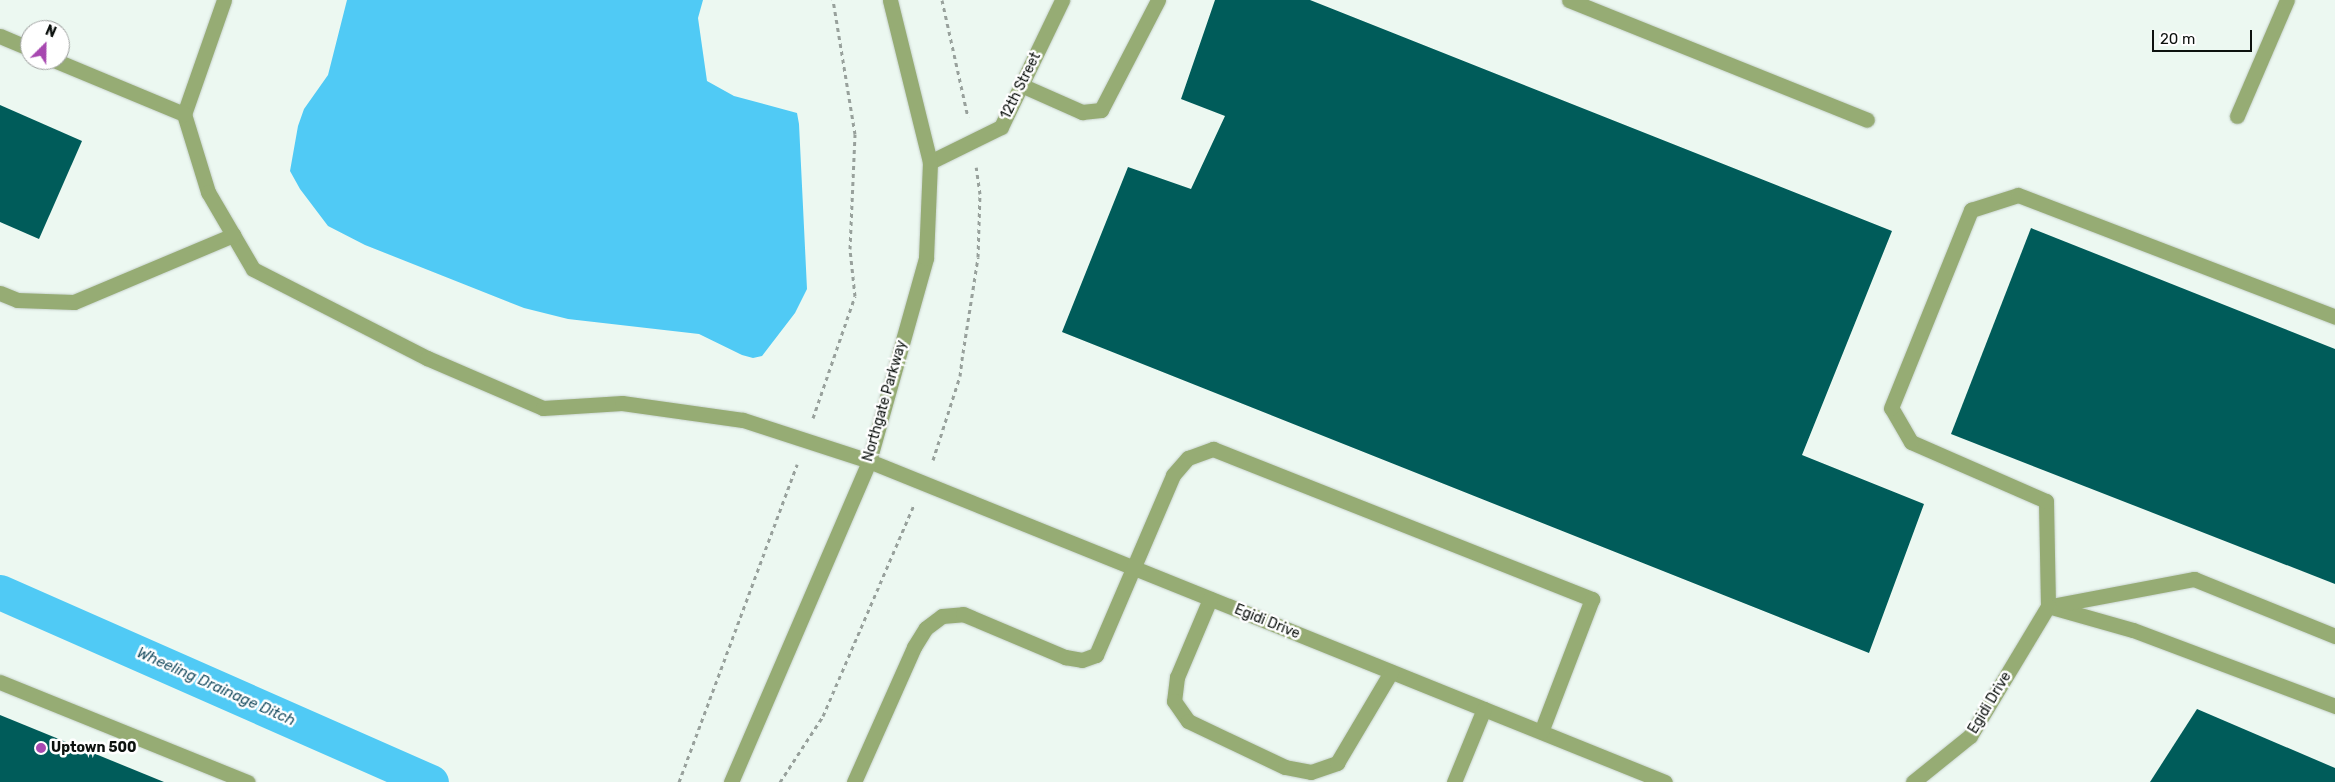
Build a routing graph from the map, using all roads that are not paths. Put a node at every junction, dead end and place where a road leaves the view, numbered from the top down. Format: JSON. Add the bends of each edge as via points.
{"nodes":[{"id":1,"x":224,"y":0,"type":"edge"},
{"id":2,"x":890,"y":0,"type":"edge"},
{"id":3,"x":1062,"y":0,"type":"edge"},
{"id":4,"x":1158,"y":0,"type":"edge"},
{"id":5,"x":1569,"y":0,"type":"edge"},
{"id":6,"x":2287,"y":0,"type":"edge"},
{"id":7,"x":0,"y":36,"type":"edge"},
{"id":8,"x":20,"y":45,"type":"edge"},
{"id":9,"x":70,"y":67,"type":"edge"},
{"id":10,"x":1021,"y":85,"type":"junction"},
{"id":11,"x":184,"y":114,"type":"junction"},
{"id":12,"x":2237,"y":116,"type":"dead end"},
{"id":13,"x":1867,"y":120,"type":"dead end"},
{"id":14,"x":930,"y":162,"type":"junction"},
{"id":15,"x":233,"y":234,"type":"junction"},
{"id":16,"x":0,"y":293,"type":"edge"},
{"id":17,"x":2335,"y":317,"type":"edge"},
{"id":18,"x":869,"y":461,"type":"junction"},
{"id":19,"x":1134,"y":568,"type":"junction"},
{"id":20,"x":1210,"y":599,"type":"junction"},
{"id":21,"x":2048,"y":606,"type":"junction"},
{"id":22,"x":2335,"y":636,"type":"edge"},
{"id":23,"x":1391,"y":672,"type":"junction"},
{"id":24,"x":0,"y":682,"type":"edge"},
{"id":25,"x":2335,"y":706,"type":"edge"},
{"id":26,"x":1484,"y":709,"type":"junction"},
{"id":27,"x":1541,"y":732,"type":"junction"},
{"id":28,"x":248,"y":782,"type":"edge"},
{"id":29,"x":731,"y":782,"type":"edge"},
{"id":30,"x":854,"y":782,"type":"edge"},
{"id":31,"x":1454,"y":782,"type":"edge"},
{"id":32,"x":1665,"y":782,"type":"edge"},
{"id":33,"x":1913,"y":782,"type":"edge"}],
"edges":[{"from":1,"to":11,"type":"street"},
{"from":2,"to":14,"type":"street","name":"Northgate Parkway"},
{"from":3,"to":10,"type":"street","name":"12th Street"},
{"from":4,"to":10,"type":"street","via":[[1101,110],[1082,112]]},
{"from":5,"to":13,"type":"street"},
{"from":6,"to":12,"type":"street"},
{"from":7,"to":8,"type":"street"},
{"from":9,"to":11,"type":"street"},
{"from":10,"to":14,"type":"street","name":"12th Street","via":[[1001,127]]},
{"from":11,"to":15,"type":"street","name":"Egidi Drive","via":[[208,192]]},
{"from":14,"to":18,"type":"street","name":"Northgate Parkway","via":[[926,258]]},
{"from":15,"to":16,"type":"street","via":[[74,302],[17,300]]},
{"from":15,"to":18,"type":"street","name":"Egidi Drive","via":[[253,269],[427,358],[543,408],[622,402],[742,420]]},
{"from":17,"to":21,"type":"street","via":[[2018,195],[1971,210],[1891,408],[1911,442],[2046,501]]},
{"from":18,"to":19,"type":"street","name":"Egidi Drive"},
{"from":18,"to":29,"type":"street","name":"Northgate Parkway"},
{"from":19,"to":20,"type":"street","name":"Egidi Drive"},
{"from":19,"to":27,"type":"street","via":[[1173,475],[1188,458],[1213,449],[1592,599]]},
{"from":19,"to":30,"type":"street","via":[[1102,645],[1096,655],[1082,660],[1065,657],[962,614],[942,616],[926,628],[914,647]]},
{"from":20,"to":23,"type":"street","name":"Egidi Drive"},
{"from":20,"to":23,"type":"street","via":[[1177,677],[1174,701],[1188,721],[1285,766],[1311,772],[1337,763]]},
{"from":21,"to":22,"type":"street","via":[[2194,579]]},
{"from":21,"to":25,"type":"street","via":[[2133,630]]},
{"from":21,"to":33,"type":"street","name":"Egidi Drive","via":[[1970,736]]},
{"from":23,"to":26,"type":"street","name":"Egidi Drive"},
{"from":24,"to":28,"type":"street"},
{"from":26,"to":27,"type":"street","name":"Egidi Drive"},
{"from":26,"to":31,"type":"street"},
{"from":27,"to":32,"type":"street","name":"Egidi Drive"}]}
